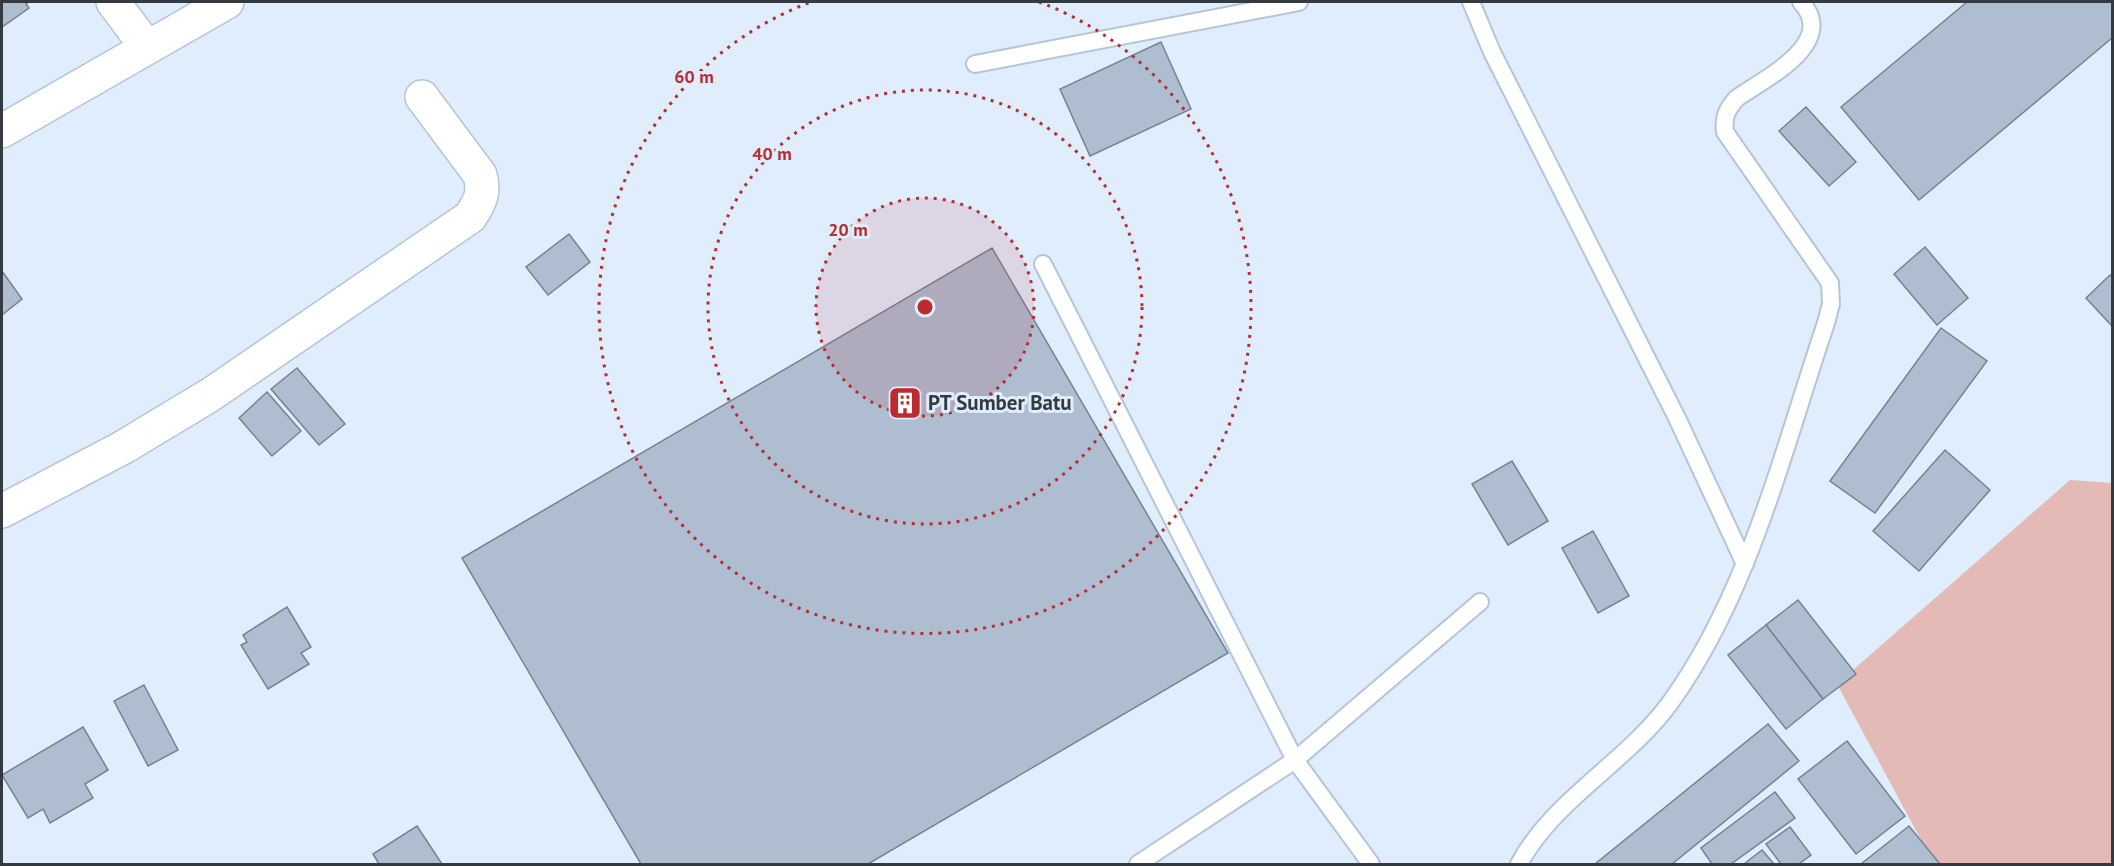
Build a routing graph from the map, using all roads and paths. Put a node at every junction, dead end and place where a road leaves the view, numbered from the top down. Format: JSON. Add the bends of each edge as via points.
{"nodes":[{"id":1,"x":113,"y":2,"type":"edge"},
{"id":2,"x":227,"y":2,"type":"edge"},
{"id":3,"x":1299,"y":2,"type":"edge"},
{"id":4,"x":1471,"y":2,"type":"edge"},
{"id":5,"x":1801,"y":2,"type":"edge"},
{"id":6,"x":146,"y":46,"type":"junction"},
{"id":7,"x":975,"y":64,"type":"dead end"},
{"id":8,"x":422,"y":97,"type":"dead end"},
{"id":9,"x":2,"y":131,"type":"edge"},
{"id":10,"x":1043,"y":264,"type":"dead end"},
{"id":11,"x":2,"y":511,"type":"edge"},
{"id":12,"x":1745,"y":564,"type":"junction"},
{"id":13,"x":1480,"y":602,"type":"dead end"},
{"id":14,"x":1295,"y":760,"type":"junction"},
{"id":15,"x":1138,"y":864,"type":"edge"},
{"id":16,"x":1371,"y":864,"type":"edge"},
{"id":17,"x":1519,"y":864,"type":"edge"}],
"edges":[{"from":1,"to":6,"type":"street"},
{"from":2,"to":6,"type":"street"},
{"from":3,"to":7,"type":"lane"},
{"from":4,"to":12,"type":"lane","via":[[1492,52],[1677,418]]},
{"from":5,"to":12,"type":"lane","via":[[1810,20],[1811,36],[1803,49],[1737,98],[1724,120],[1725,132],[1830,283],[1831,304]]},
{"from":6,"to":9,"type":"street"},
{"from":8,"to":11,"type":"street","via":[[480,175],[480,202],[470,217],[210,395],[122,448]]},
{"from":10,"to":14,"type":"lane"},
{"from":12,"to":17,"type":"lane","via":[[1710,640],[1669,704],[1624,754],[1555,816]]},
{"from":13,"to":14,"type":"lane"},
{"from":14,"to":15,"type":"lane"},
{"from":14,"to":16,"type":"lane"}]}
